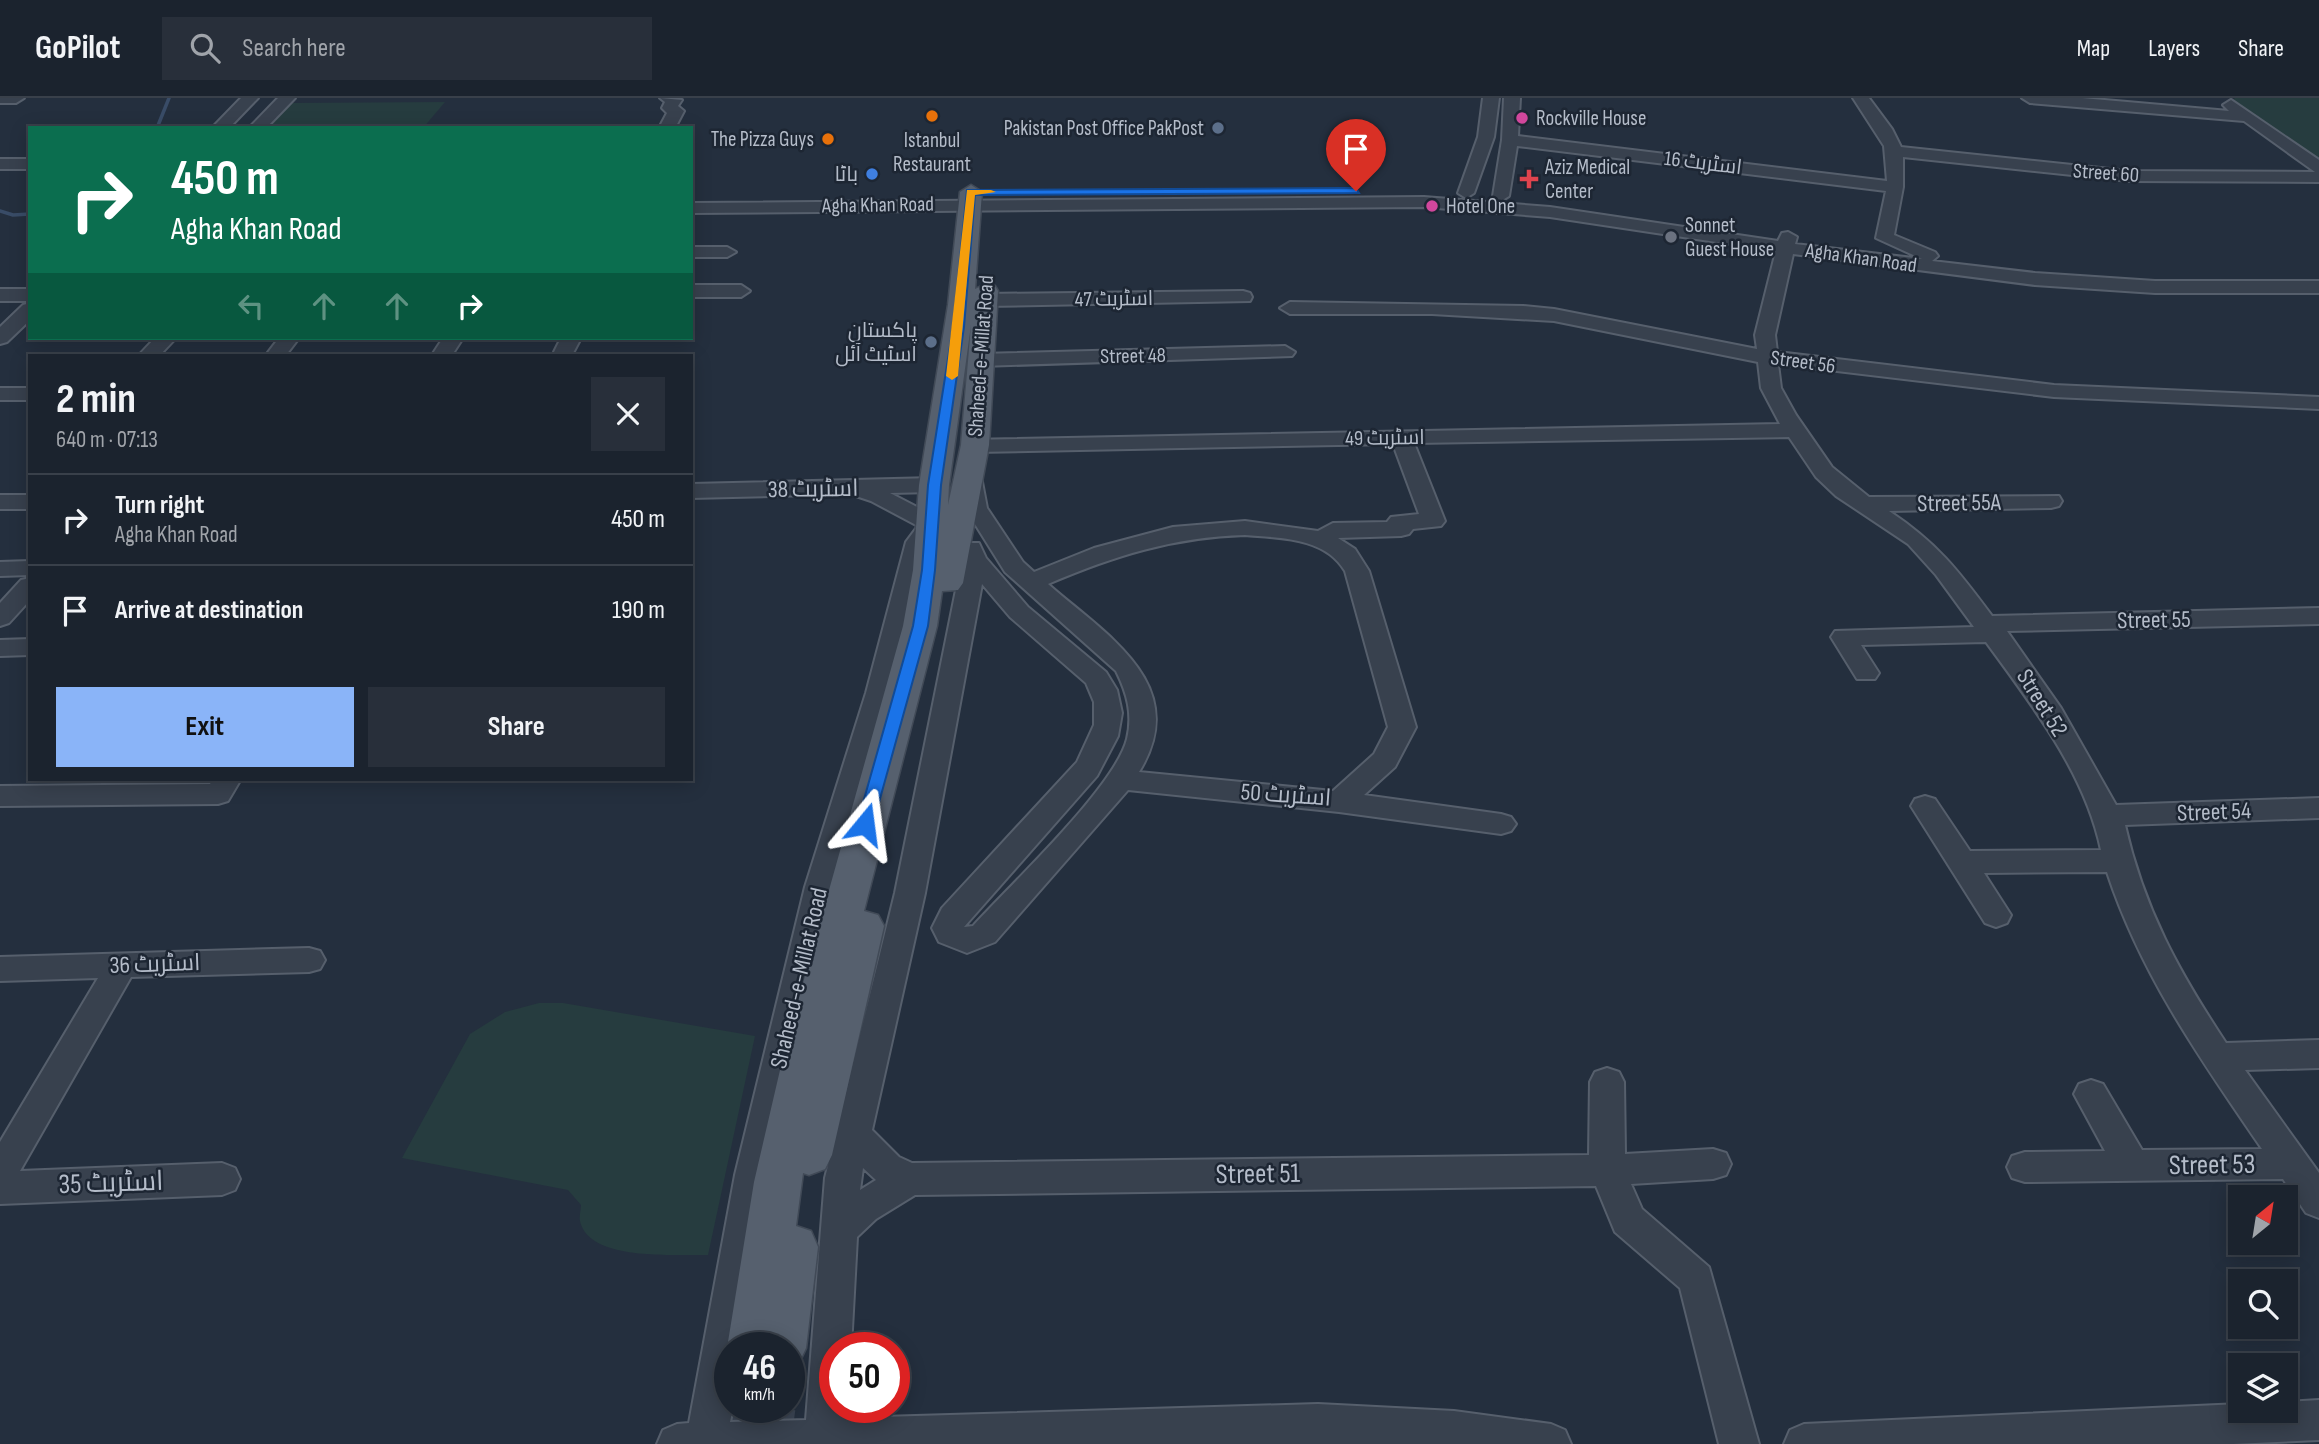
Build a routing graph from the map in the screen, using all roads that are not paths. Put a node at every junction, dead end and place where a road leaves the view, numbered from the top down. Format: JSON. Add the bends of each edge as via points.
{"nodes":[{"id":1,"x":0,"y":98,"type":"edge"},
{"id":2,"x":16,"y":98,"type":"edge"},
{"id":3,"x":250,"y":98,"type":"edge"},
{"id":4,"x":287,"y":98,"type":"edge"},
{"id":5,"x":668,"y":98,"type":"edge"},
{"id":6,"x":1491,"y":98,"type":"edge"},
{"id":7,"x":1513,"y":98,"type":"edge"},
{"id":8,"x":1861,"y":98,"type":"edge"},
{"id":9,"x":2030,"y":98,"type":"edge"},
{"id":10,"x":2225,"y":98,"type":"edge"},
{"id":11,"x":2246,"y":117,"type":"junction"},
{"id":12,"x":222,"y":126,"type":"edge"},
{"id":13,"x":259,"y":126,"type":"edge"},
{"id":14,"x":668,"y":126,"type":"edge"},
{"id":15,"x":1510,"y":139,"type":"junction"},
{"id":16,"x":1894,"y":151,"type":"junction"},
{"id":17,"x":0,"y":164,"type":"edge"},
{"id":18,"x":28,"y":164,"type":"edge"},
{"id":19,"x":2319,"y":167,"type":"edge"},
{"id":20,"x":2319,"y":177,"type":"edge"},
{"id":21,"x":1895,"y":187,"type":"junction"},
{"id":22,"x":1466,"y":193,"type":"junction"},
{"id":23,"x":1423,"y":196,"type":"junction"},
{"id":24,"x":1501,"y":196,"type":"junction"},
{"id":25,"x":693,"y":197,"type":"edge"},
{"id":26,"x":982,"y":198,"type":"junction"},
{"id":27,"x":693,"y":208,"type":"edge"},
{"id":28,"x":991,"y":232,"type":"dead end"},
{"id":29,"x":1787,"y":243,"type":"junction"},
{"id":30,"x":727,"y":251,"type":"dead end"},
{"id":31,"x":693,"y":252,"type":"edge"},
{"id":32,"x":1929,"y":256,"type":"junction"},
{"id":33,"x":2319,"y":271,"type":"edge"},
{"id":34,"x":987,"y":273,"type":"dead end"},
{"id":35,"x":2319,"y":287,"type":"edge"},
{"id":36,"x":693,"y":291,"type":"edge"},
{"id":37,"x":741,"y":291,"type":"dead end"},
{"id":38,"x":0,"y":295,"type":"edge"},
{"id":39,"x":28,"y":295,"type":"edge"},
{"id":40,"x":1243,"y":297,"type":"dead end"},
{"id":41,"x":977,"y":304,"type":"junction"},
{"id":42,"x":1290,"y":308,"type":"dead end"},
{"id":43,"x":28,"y":311,"type":"edge"},
{"id":44,"x":0,"y":338,"type":"edge"},
{"id":45,"x":164,"y":340,"type":"edge"},
{"id":46,"x":287,"y":340,"type":"edge"},
{"id":47,"x":1285,"y":352,"type":"dead end"},
{"id":48,"x":150,"y":354,"type":"edge"},
{"id":49,"x":277,"y":354,"type":"edge"},
{"id":50,"x":1765,"y":357,"type":"junction"},
{"id":51,"x":981,"y":359,"type":"junction"},
{"id":52,"x":0,"y":394,"type":"edge"},
{"id":53,"x":28,"y":394,"type":"edge"},
{"id":54,"x":2319,"y":403,"type":"edge"},
{"id":55,"x":1794,"y":430,"type":"junction"},
{"id":56,"x":1401,"y":438,"type":"junction"},
{"id":57,"x":973,"y":457,"type":"junction"},
{"id":58,"x":855,"y":488,"type":"junction"},
{"id":59,"x":693,"y":491,"type":"edge"},
{"id":60,"x":941,"y":497,"type":"junction"},
{"id":61,"x":2051,"y":501,"type":"dead end"},
{"id":62,"x":0,"y":502,"type":"edge"},
{"id":63,"x":28,"y":502,"type":"edge"},
{"id":64,"x":1868,"y":504,"type":"junction"},
{"id":65,"x":1328,"y":534,"type":"junction"},
{"id":66,"x":974,"y":560,"type":"junction"},
{"id":67,"x":28,"y":568,"type":"edge"},
{"id":68,"x":0,"y":569,"type":"edge"},
{"id":69,"x":1030,"y":583,"type":"junction"},
{"id":70,"x":28,"y":587,"type":"edge"},
{"id":71,"x":2319,"y":616,"type":"edge"},
{"id":72,"x":0,"y":618,"type":"edge"},
{"id":73,"x":1992,"y":629,"type":"junction"},
{"id":74,"x":28,"y":647,"type":"edge"},
{"id":75,"x":0,"y":648,"type":"edge"},
{"id":76,"x":1866,"y":673,"type":"dead end"},
{"id":77,"x":1121,"y":780,"type":"junction"},
{"id":78,"x":226,"y":781,"type":"edge"},
{"id":79,"x":136,"y":787,"type":"edge"},
{"id":80,"x":0,"y":796,"type":"edge"},
{"id":81,"x":1339,"y":802,"type":"junction"},
{"id":82,"x":1924,"y":806,"type":"dead end"},
{"id":83,"x":2319,"y":808,"type":"edge"},
{"id":84,"x":2108,"y":815,"type":"junction"},
{"id":85,"x":1501,"y":824,"type":"dead end"},
{"id":86,"x":2118,"y":861,"type":"junction"},
{"id":87,"x":1961,"y":862,"type":"junction"},
{"id":88,"x":1996,"y":915,"type":"dead end"},
{"id":89,"x":309,"y":960,"type":"dead end"},
{"id":90,"x":122,"y":965,"type":"junction"},
{"id":91,"x":0,"y":969,"type":"edge"},
{"id":92,"x":2319,"y":1054,"type":"edge"},
{"id":93,"x":2217,"y":1057,"type":"junction"},
{"id":94,"x":1607,"y":1082,"type":"dead end"},
{"id":95,"x":2091,"y":1094,"type":"dead end"},
{"id":96,"x":853,"y":1134,"type":"junction"},
{"id":97,"x":1713,"y":1164,"type":"dead end"},
{"id":98,"x":2292,"y":1164,"type":"junction"},
{"id":99,"x":2132,"y":1166,"type":"junction"},
{"id":100,"x":2025,"y":1167,"type":"dead end"},
{"id":101,"x":1607,"y":1170,"type":"junction"},
{"id":102,"x":0,"y":1174,"type":"edge"},
{"id":103,"x":222,"y":1179,"type":"dead end"},
{"id":104,"x":909,"y":1179,"type":"junction"},
{"id":105,"x":0,"y":1188,"type":"edge"},
{"id":106,"x":2319,"y":1202,"type":"edge"},
{"id":107,"x":839,"y":1231,"type":"junction"},
{"id":108,"x":755,"y":1332,"type":"edge"},
{"id":109,"x":782,"y":1332,"type":"edge"},
{"id":110,"x":2319,"y":1420,"type":"edge"},
{"id":111,"x":825,"y":1441,"type":"edge"},
{"id":112,"x":696,"y":1444,"type":"edge"},
{"id":113,"x":1550,"y":1444,"type":"edge"},
{"id":114,"x":1739,"y":1444,"type":"edge"},
{"id":115,"x":1804,"y":1444,"type":"edge"}],
"edges":[{"from":1,"to":2,"type":"street"},
{"from":3,"to":12,"type":"street"},
{"from":4,"to":13,"type":"street"},
{"from":5,"to":14,"type":"street","via":[[674,100],[670,108],[676,111]]},
{"from":6,"to":22,"type":"street","via":[[1486,137]]},
{"from":7,"to":15,"type":"street"},
{"from":8,"to":16,"type":"street"},
{"from":9,"to":11,"type":"street"},
{"from":10,"to":11,"type":"street"},
{"from":11,"to":19,"type":"street"},
{"from":15,"to":21,"type":"street","name":"اسٹریٹ 16"},
{"from":15,"to":24,"type":"street"},
{"from":16,"to":20,"type":"street","name":"Street 60","via":[[2116,175]]},
{"from":16,"to":21,"type":"street"},
{"from":17,"to":18,"type":"street"},
{"from":21,"to":32,"type":"street","via":[[1885,238]]},
{"from":22,"to":23,"type":"street","name":"Agha Khan Road"},
{"from":22,"to":24,"type":"street","name":"Agha Khan Road"},
{"from":23,"to":26,"type":"street","name":"Agha Khan Road"},
{"from":23,"to":29,"type":"street","name":"Agha Khan Road"},
{"from":24,"to":29,"type":"street","name":"Agha Khan Road"},
{"from":25,"to":26,"type":"street","name":"Agha Khan Road"},
{"from":26,"to":27,"type":"street","name":"Agha Khan Road"},
{"from":26,"to":28,"type":"main road"},
{"from":26,"to":41,"type":"main road","name":"Shaheed-e-Millat Road"},
{"from":29,"to":32,"type":"street","name":"Agha Khan Road"},
{"from":29,"to":35,"type":"street","name":"Agha Khan Road","via":[[2035,279],[2155,287]]},
{"from":29,"to":50,"type":"street","name":"Street 52","via":[[1765,335]]},
{"from":30,"to":31,"type":"street"},
{"from":32,"to":33,"type":"street","name":"Agha Khan Road","via":[[2145,274]]},
{"from":34,"to":41,"type":"main road","name":"Shaheed-e-Millat Road"},
{"from":36,"to":37,"type":"street"},
{"from":38,"to":39,"type":"street"},
{"from":40,"to":41,"type":"street","name":"اسٹریٹ 47"},
{"from":41,"to":51,"type":"main road","name":"Shaheed-e-Millat Road"},
{"from":41,"to":60,"type":"main road","name":"Shaheed-e-Millat Road"},
{"from":42,"to":50,"type":"street","name":"Street 56","via":[[1432,308],[1554,315]]},
{"from":43,"to":44,"type":"street"},
{"from":45,"to":48,"type":"street"},
{"from":46,"to":49,"type":"street"},
{"from":47,"to":51,"type":"street","name":"Street 48"},
{"from":50,"to":54,"type":"street","name":"Street 56","via":[[1983,385]]},
{"from":50,"to":55,"type":"street","name":"Street 52","via":[[1770,388]]},
{"from":51,"to":57,"type":"main road","name":"Shaheed-e-Millat Road"},
{"from":52,"to":53,"type":"street"},
{"from":55,"to":56,"type":"street","name":"اسٹریٹ 49"},
{"from":55,"to":64,"type":"street","name":"Street 52","via":[[1824,472],[1844,491]]},
{"from":56,"to":57,"type":"street","name":"اسٹریٹ 49"},
{"from":56,"to":65,"type":"street","via":[[1433,521],[1399,522],[1401,529]]},
{"from":57,"to":60,"type":"main road","name":"Shaheed-e-Millat Road"},
{"from":57,"to":60,"type":"main road"},
{"from":57,"to":69,"type":"street","via":[[976,508],[1014,567]]},
{"from":58,"to":59,"type":"street","name":"اسٹریٹ 38"},
{"from":58,"to":60,"type":"street","name":"اسٹریٹ 38"},
{"from":58,"to":60,"type":"street","via":[[879,496]]},
{"from":60,"to":66,"type":"street","name":"Shaheed-e-Millat Road"},
{"from":60,"to":108,"type":"main road","name":"Shaheed-e-Millat Road","via":[[920,626],[809,1040],[778,1182]]},
{"from":60,"to":109,"type":"main road","name":"Shaheed-e-Millat Road","via":[[802,1185]]},
{"from":60,"to":112,"type":"street","name":"Shaheed-e-Millat Road","via":[[918,542],[879,693],[820,887]]},
{"from":61,"to":64,"type":"street","name":"Street 55A"},
{"from":62,"to":63,"type":"street"},
{"from":64,"to":73,"type":"street","name":"Street 52","via":[[1916,539]]},
{"from":65,"to":69,"type":"street","via":[[1246,527],[1159,534]]},
{"from":65,"to":81,"type":"street","name":"اسٹریٹ 50","via":[[1357,571],[1402,727],[1385,760]]},
{"from":66,"to":77,"type":"street","via":[[1019,612],[1097,678],[1105,691],[1109,717],[1101,748],[1087,769],[953,916],[950,934],[967,941],[984,934]]},
{"from":66,"to":96,"type":"street","name":"Shaheed-e-Millat Road","via":[[910,893]]},
{"from":67,"to":68,"type":"street"},
{"from":69,"to":77,"type":"street","via":[[1105,644],[1139,685],[1144,724],[1140,744]]},
{"from":70,"to":72,"type":"street"},
{"from":71,"to":73,"type":"street","name":"Street 55"},
{"from":73,"to":76,"type":"street","name":"Street 55","via":[[1844,637]]},
{"from":73,"to":84,"type":"street","name":"Street 52","via":[[2049,708]]},
{"from":74,"to":75,"type":"street"},
{"from":77,"to":81,"type":"street","name":"اسٹریٹ 50"},
{"from":78,"to":79,"type":"street","via":[[218,794]]},
{"from":79,"to":80,"type":"street"},
{"from":81,"to":85,"type":"street"},
{"from":82,"to":87,"type":"street"},
{"from":83,"to":84,"type":"street","name":"Street 54"},
{"from":84,"to":86,"type":"street","name":"Street 52"},
{"from":86,"to":87,"type":"street"},
{"from":86,"to":93,"type":"street","name":"Street 52","via":[[2136,914],[2169,982]]},
{"from":87,"to":88,"type":"street"},
{"from":89,"to":90,"type":"street","name":"اسٹریٹ 36"},
{"from":90,"to":91,"type":"street","name":"اسٹریٹ 36"},
{"from":90,"to":102,"type":"street"},
{"from":92,"to":93,"type":"street"},
{"from":93,"to":98,"type":"street","name":"Street 52"},
{"from":94,"to":101,"type":"street"},
{"from":95,"to":99,"type":"street"},
{"from":96,"to":104,"type":"street","via":[[886,1168]]},
{"from":96,"to":107,"type":"street","name":"Shaheed-e-Millat Road","via":[[843,1178]]},
{"from":97,"to":101,"type":"street","name":"Street 51"},
{"from":98,"to":99,"type":"street","name":"Street 53"},
{"from":98,"to":106,"type":"street","name":"Street 52"},
{"from":99,"to":100,"type":"street","name":"Street 53"},
{"from":101,"to":104,"type":"street","name":"Street 51"},
{"from":101,"to":114,"type":"street","via":[[1628,1220],[1696,1279]]},
{"from":103,"to":105,"type":"street","name":"اسٹریٹ 35"},
{"from":104,"to":107,"type":"street","via":[[863,1208]]},
{"from":107,"to":111,"type":"street","name":"Shaheed-e-Millat Road"},
{"from":110,"to":115,"type":"street"},
{"from":111,"to":112,"type":"street"},
{"from":111,"to":113,"type":"street","via":[[1318,1424],[1454,1431]]}]}
